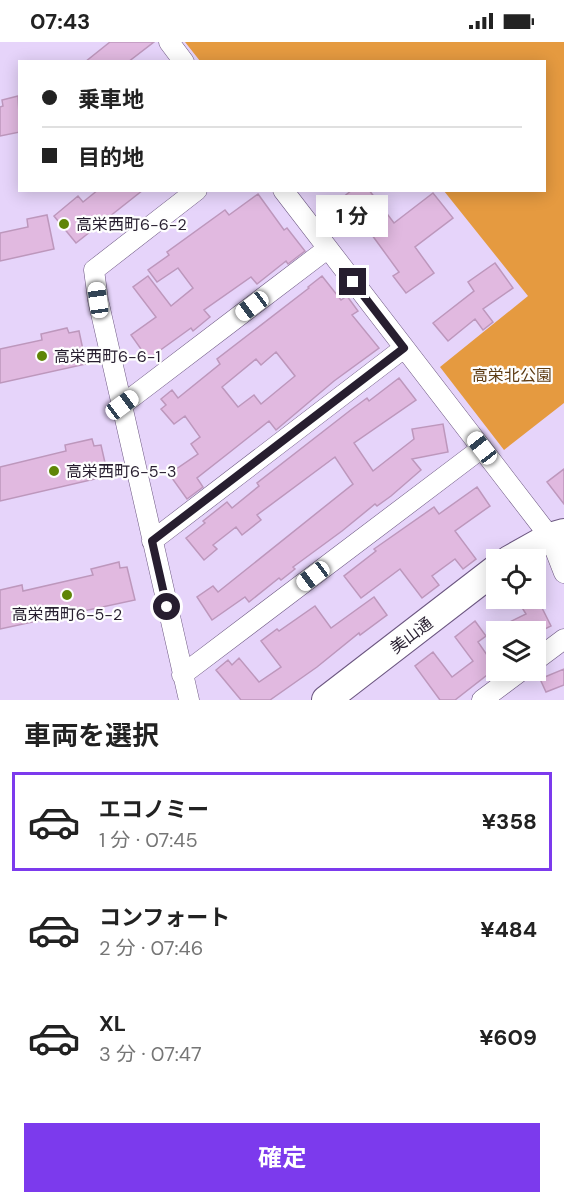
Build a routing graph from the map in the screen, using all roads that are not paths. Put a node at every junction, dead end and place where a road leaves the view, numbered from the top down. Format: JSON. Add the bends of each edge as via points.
{"nodes":[{"id":1,"x":169,"y":42,"type":"edge"},
{"id":2,"x":182,"y":60,"type":"edge"},
{"id":3,"x":194,"y":192,"type":"edge"},
{"id":4,"x":285,"y":192,"type":"edge"},
{"id":5,"x":327,"y":249,"type":"junction"},
{"id":6,"x":404,"y":348,"type":"junction"},
{"id":7,"x":122,"y":405,"type":"junction"},
{"id":8,"x":482,"y":448,"type":"junction"},
{"id":9,"x":557,"y":535,"type":"edge"},
{"id":10,"x":152,"y":541,"type":"junction"},
{"id":11,"x":530,"y":549,"type":"edge"},
{"id":12,"x":564,"y":573,"type":"edge"},
{"id":13,"x":486,"y":577,"type":"edge"},
{"id":14,"x":564,"y":639,"type":"edge"},
{"id":15,"x":546,"y":652,"type":"edge"},
{"id":16,"x":182,"y":675,"type":"junction"},
{"id":17,"x":508,"y":681,"type":"edge"},
{"id":18,"x":189,"y":700,"type":"edge"},
{"id":19,"x":326,"y":700,"type":"edge"},
{"id":20,"x":483,"y":700,"type":"edge"}],
"edges":[{"from":1,"to":2,"type":"street"},
{"from":3,"to":7,"type":"street","via":[[94,270]]},
{"from":4,"to":5,"type":"street"},
{"from":5,"to":6,"type":"street"},
{"from":5,"to":7,"type":"street"},
{"from":6,"to":8,"type":"street"},
{"from":6,"to":10,"type":"street"},
{"from":7,"to":10,"type":"street"},
{"from":8,"to":9,"type":"street"},
{"from":8,"to":16,"type":"street"},
{"from":9,"to":11,"type":"street"},
{"from":9,"to":12,"type":"street"},
{"from":10,"to":16,"type":"street"},
{"from":13,"to":19,"type":"street","name":"美山通"},
{"from":14,"to":15,"type":"street"},
{"from":16,"to":18,"type":"street"},
{"from":17,"to":20,"type":"street"}]}
